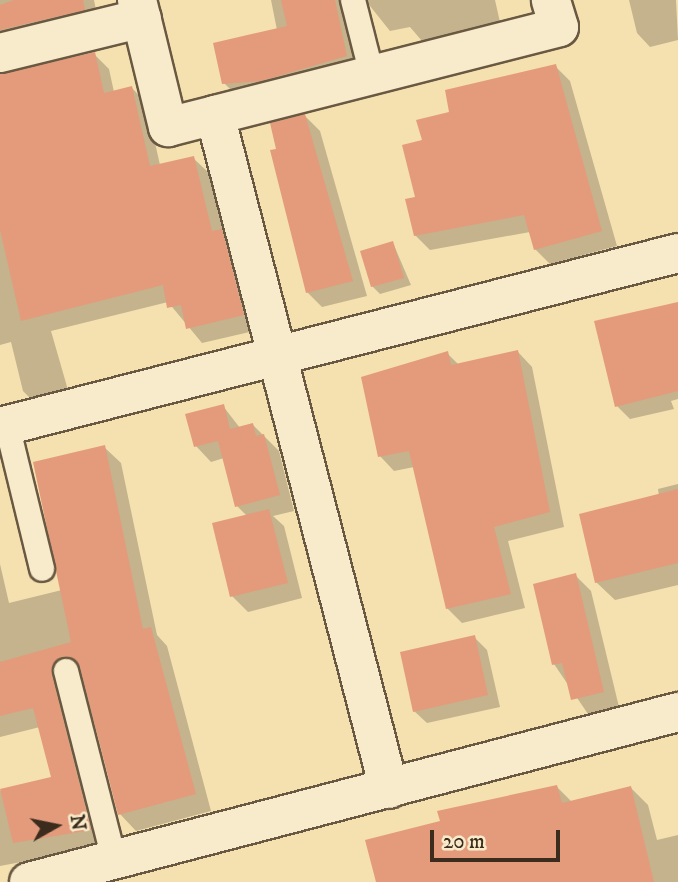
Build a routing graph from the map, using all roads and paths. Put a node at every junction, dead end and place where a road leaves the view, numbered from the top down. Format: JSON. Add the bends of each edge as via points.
{"nodes":[{"id":1,"x":353,"y":0,"type":"edge"},
{"id":2,"x":551,"y":0,"type":"edge"},
{"id":3,"x":139,"y":9,"type":"edge"},
{"id":4,"x":0,"y":53,"type":"edge"},
{"id":5,"x":372,"y":75,"type":"junction"},
{"id":6,"x":215,"y":115,"type":"junction"},
{"id":7,"x":678,"y":253,"type":"edge"},
{"id":8,"x":273,"y":359,"type":"junction"},
{"id":9,"x":4,"y":426,"type":"edge"},
{"id":10,"x":42,"y":569,"type":"dead end"},
{"id":11,"x":66,"y":671,"type":"dead end"},
{"id":12,"x":678,"y":712,"type":"edge"},
{"id":13,"x":389,"y":789,"type":"junction"},
{"id":14,"x":114,"y":860,"type":"junction"},
{"id":15,"x":29,"y":882,"type":"edge"}],
"edges":[{"from":1,"to":5,"type":"lane"},
{"from":2,"to":5,"type":"street","via":[[558,27]]},
{"from":3,"to":4,"type":"street"},
{"from":3,"to":6,"type":"street","via":[[168,127]]},
{"from":5,"to":6,"type":"street"},
{"from":6,"to":8,"type":"street"},
{"from":7,"to":8,"type":"street"},
{"from":8,"to":9,"type":"street"},
{"from":8,"to":13,"type":"street"},
{"from":9,"to":10,"type":"lane"},
{"from":11,"to":14,"type":"lane"},
{"from":12,"to":13,"type":"street"},
{"from":13,"to":14,"type":"street"},
{"from":14,"to":15,"type":"street"}]}
